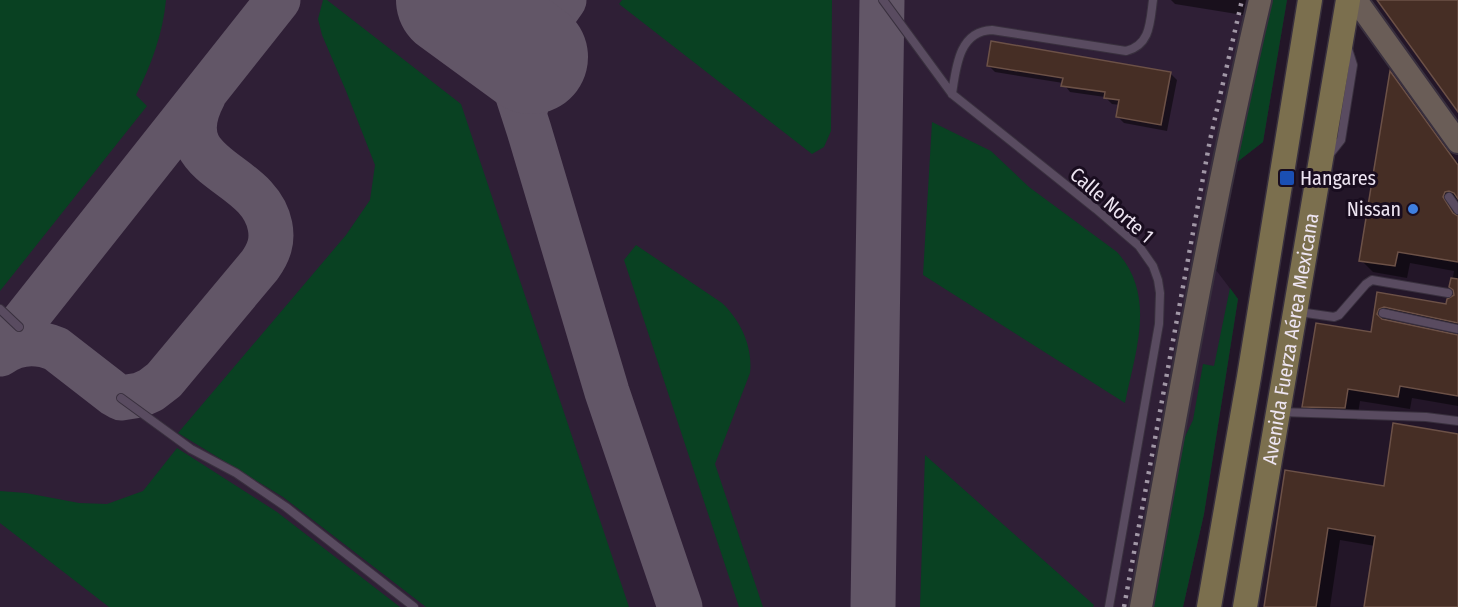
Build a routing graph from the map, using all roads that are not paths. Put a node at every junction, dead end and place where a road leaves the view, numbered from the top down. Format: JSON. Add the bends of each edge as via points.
{"nodes":[{"id":1,"x":884,"y":0,"type":"edge"},
{"id":2,"x":1153,"y":0,"type":"edge"},
{"id":3,"x":1260,"y":0,"type":"edge"},
{"id":4,"x":1310,"y":0,"type":"edge"},
{"id":5,"x":1348,"y":0,"type":"edge"},
{"id":6,"x":1356,"y":0,"type":"edge"},
{"id":7,"x":952,"y":94,"type":"junction"},
{"id":8,"x":1458,"y":142,"type":"edge"},
{"id":9,"x":1315,"y":171,"type":"junction"},
{"id":10,"x":1449,"y":197,"type":"dead end"},
{"id":11,"x":1458,"y":210,"type":"edge"},
{"id":12,"x":1200,"y":276,"type":"junction"},
{"id":13,"x":1448,"y":293,"type":"dead end"},
{"id":14,"x":0,"y":309,"type":"edge"},
{"id":15,"x":1297,"y":312,"type":"junction"},
{"id":16,"x":1383,"y":313,"type":"dead end"},
{"id":17,"x":20,"y":327,"type":"dead end"},
{"id":18,"x":1458,"y":329,"type":"edge"},
{"id":19,"x":1200,"y":335,"type":"dead end"},
{"id":20,"x":121,"y":398,"type":"dead end"},
{"id":21,"x":1280,"y":412,"type":"junction"},
{"id":22,"x":1458,"y":421,"type":"edge"},
{"id":23,"x":1183,"y":422,"type":"dead end"},
{"id":24,"x":1169,"y":454,"type":"junction"},
{"id":25,"x":414,"y":607,"type":"edge"},
{"id":26,"x":1109,"y":607,"type":"edge"},
{"id":27,"x":1141,"y":607,"type":"edge"},
{"id":28,"x":1209,"y":607,"type":"edge"},
{"id":29,"x":1236,"y":607,"type":"edge"},
{"id":30,"x":1245,"y":607,"type":"edge"}],
"edges":[{"from":1,"to":7,"type":"lane","name":"Calle Norte 1"},
{"from":2,"to":7,"type":"lane","via":[[1146,38],[1126,51],[993,30],[977,33],[964,45],[958,59]]},
{"from":3,"to":12,"type":"street"},
{"from":4,"to":28,"type":"main road","name":"Avenida Fuerza Aérea Mexicana"},
{"from":5,"to":9,"type":"main road","name":"Avenida Fuerza Aérea Mexicana"},
{"from":6,"to":8,"type":"street"},
{"from":7,"to":26,"type":"lane","name":"Calle Norte 1","via":[[1139,246],[1158,280],[1159,324]]},
{"from":9,"to":15,"type":"main road","name":"Avenida Fuerza Aérea Mexicana"},
{"from":9,"to":29,"type":"lane"},
{"from":10,"to":11,"type":"lane"},
{"from":12,"to":19,"type":"lane","via":[[1204,313]]},
{"from":12,"to":24,"type":"street"},
{"from":13,"to":15,"type":"lane","via":[[1372,280],[1339,315]]},
{"from":14,"to":17,"type":"lane"},
{"from":15,"to":21,"type":"main road","name":"Avenida Fuerza Aérea Mexicana"},
{"from":16,"to":18,"type":"lane"},
{"from":20,"to":25,"type":"lane","via":[[191,449],[286,507]]},
{"from":21,"to":22,"type":"lane"},
{"from":21,"to":30,"type":"main road","name":"Avenida Fuerza Aérea Mexicana"},
{"from":23,"to":24,"type":"lane"},
{"from":24,"to":27,"type":"street"}]}
